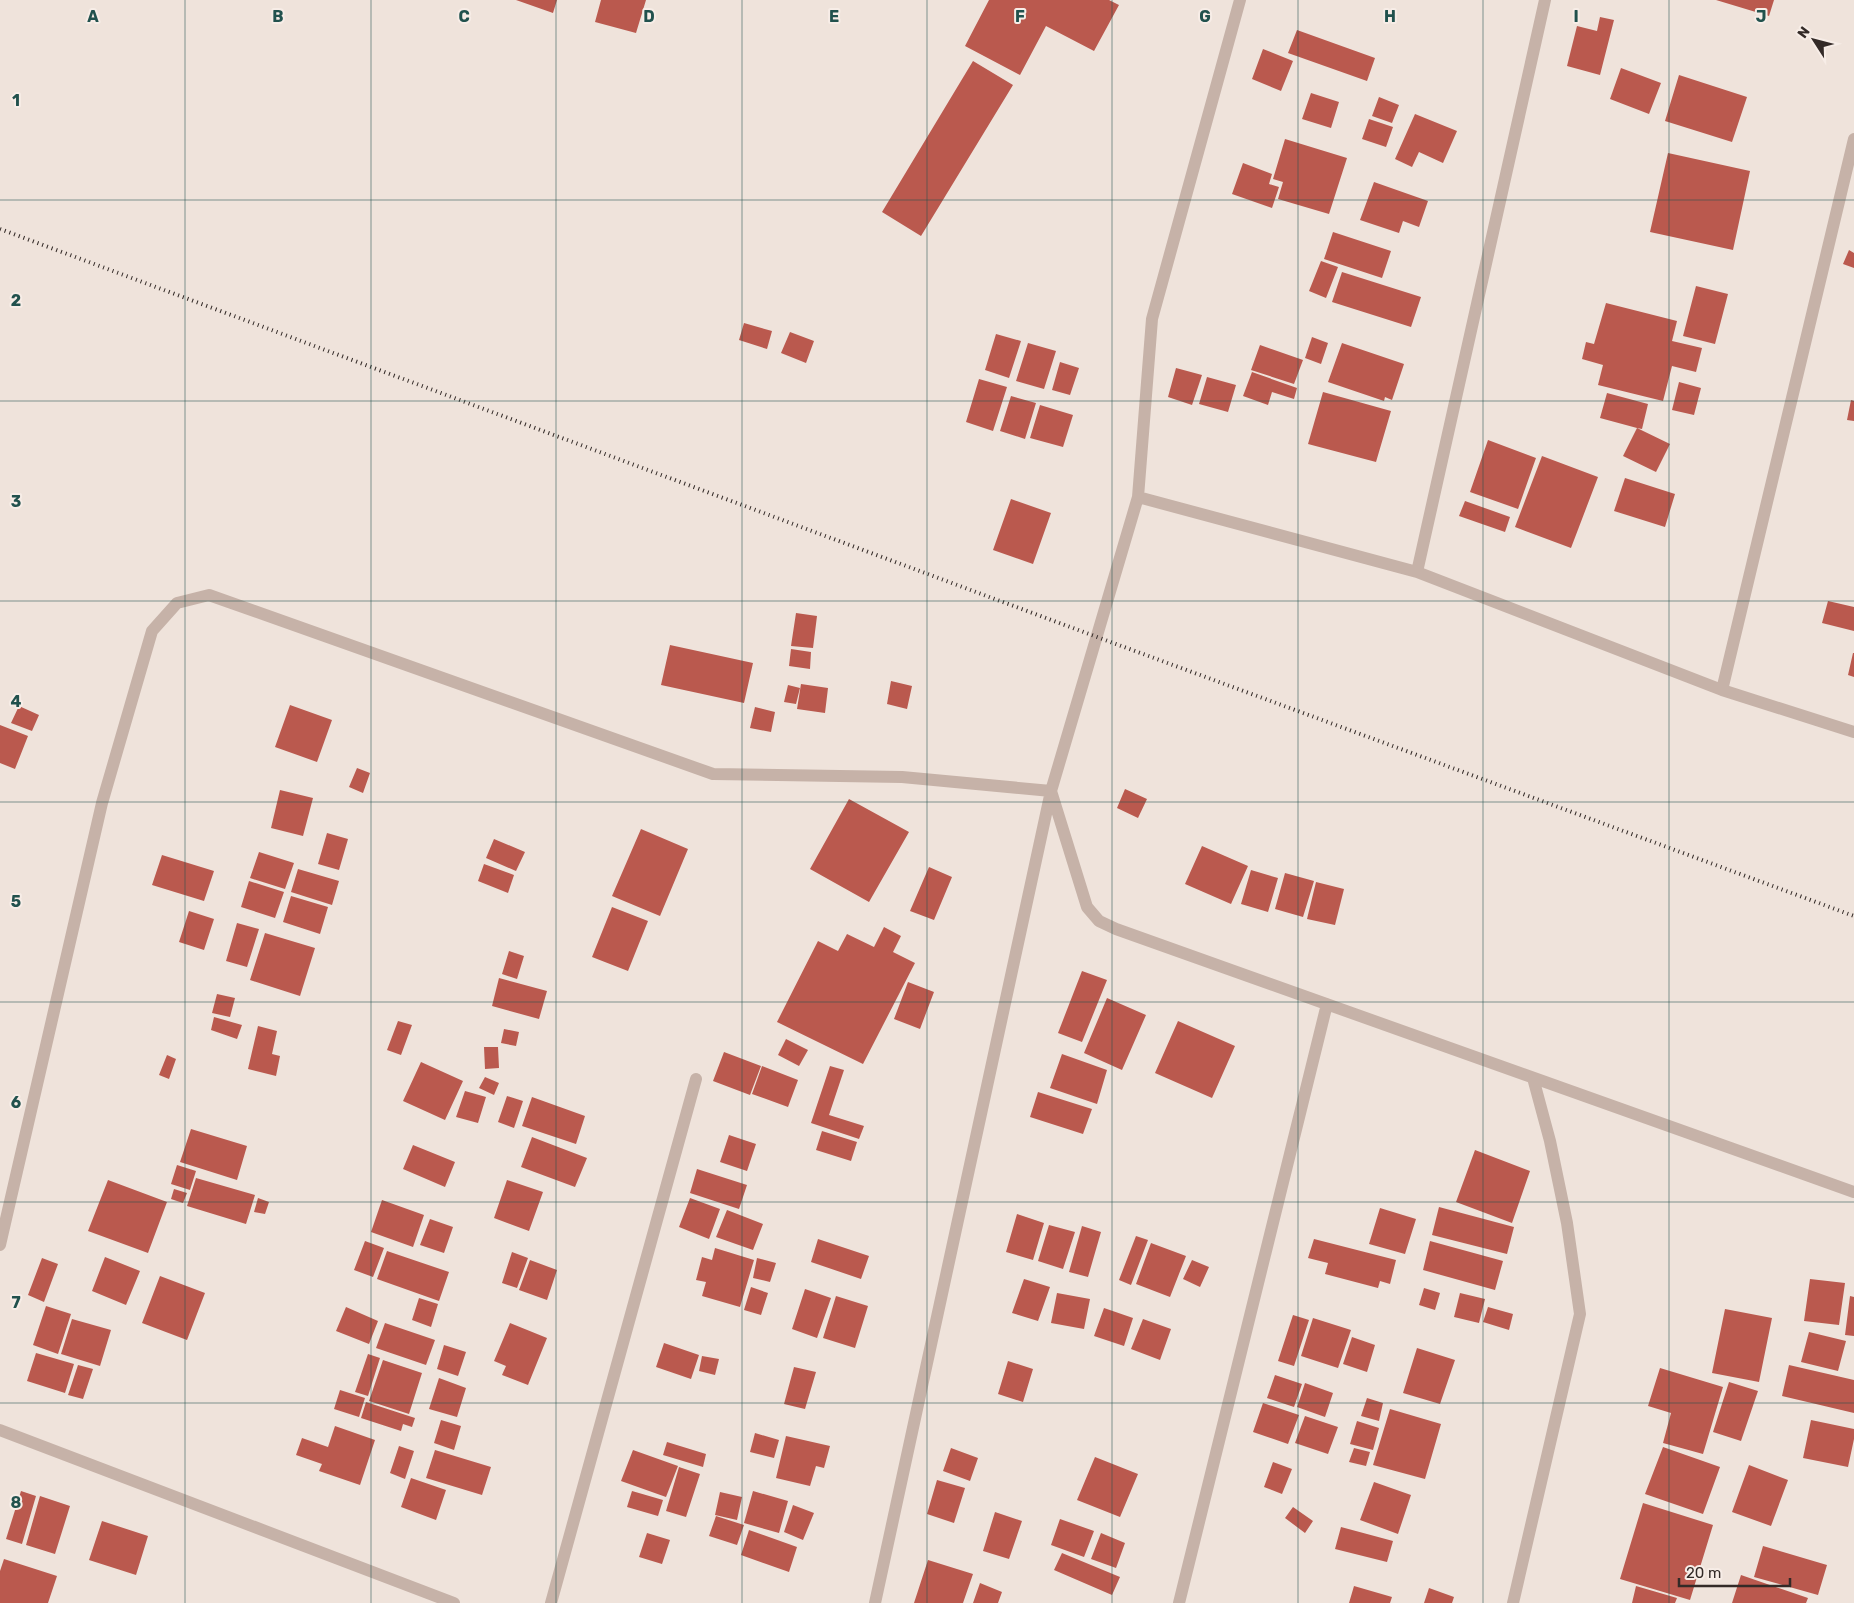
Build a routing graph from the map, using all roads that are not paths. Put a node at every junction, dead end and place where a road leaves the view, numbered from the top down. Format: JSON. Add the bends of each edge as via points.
{"nodes":[{"id":1,"x":1240,"y":0,"type":"edge"},
{"id":2,"x":1544,"y":0,"type":"edge"},
{"id":3,"x":1854,"y":139,"type":"edge"},
{"id":4,"x":1138,"y":498,"type":"junction"},
{"id":5,"x":1416,"y":572,"type":"junction"},
{"id":6,"x":1722,"y":690,"type":"junction"},
{"id":7,"x":1854,"y":732,"type":"edge"},
{"id":8,"x":1051,"y":791,"type":"junction"},
{"id":9,"x":1327,"y":1004,"type":"junction"},
{"id":10,"x":1533,"y":1078,"type":"junction"},
{"id":11,"x":696,"y":1079,"type":"dead end"},
{"id":12,"x":1854,"y":1192,"type":"edge"},
{"id":13,"x":0,"y":1245,"type":"edge"},
{"id":14,"x":0,"y":1430,"type":"edge"},
{"id":15,"x":454,"y":1603,"type":"edge"},
{"id":16,"x":551,"y":1603,"type":"edge"},
{"id":17,"x":875,"y":1603,"type":"edge"},
{"id":18,"x":1179,"y":1603,"type":"edge"},
{"id":19,"x":1513,"y":1603,"type":"edge"}],
"edges":[{"from":1,"to":4,"type":"street","via":[[1152,319]]},
{"from":2,"to":5,"type":"street"},
{"from":3,"to":6,"type":"street"},
{"from":4,"to":5,"type":"street"},
{"from":4,"to":8,"type":"street"},
{"from":5,"to":6,"type":"street"},
{"from":6,"to":7,"type":"street"},
{"from":8,"to":9,"type":"street","via":[[1087,906],[1099,921]]},
{"from":8,"to":13,"type":"street","via":[[902,777],[713,774],[209,595],[177,603],[152,631],[102,803]]},
{"from":8,"to":17,"type":"street"},
{"from":9,"to":10,"type":"street"},
{"from":9,"to":18,"type":"street"},
{"from":10,"to":12,"type":"street"},
{"from":10,"to":19,"type":"street","via":[[1567,1223],[1580,1314]]},
{"from":11,"to":16,"type":"street"},
{"from":14,"to":15,"type":"street"}]}
